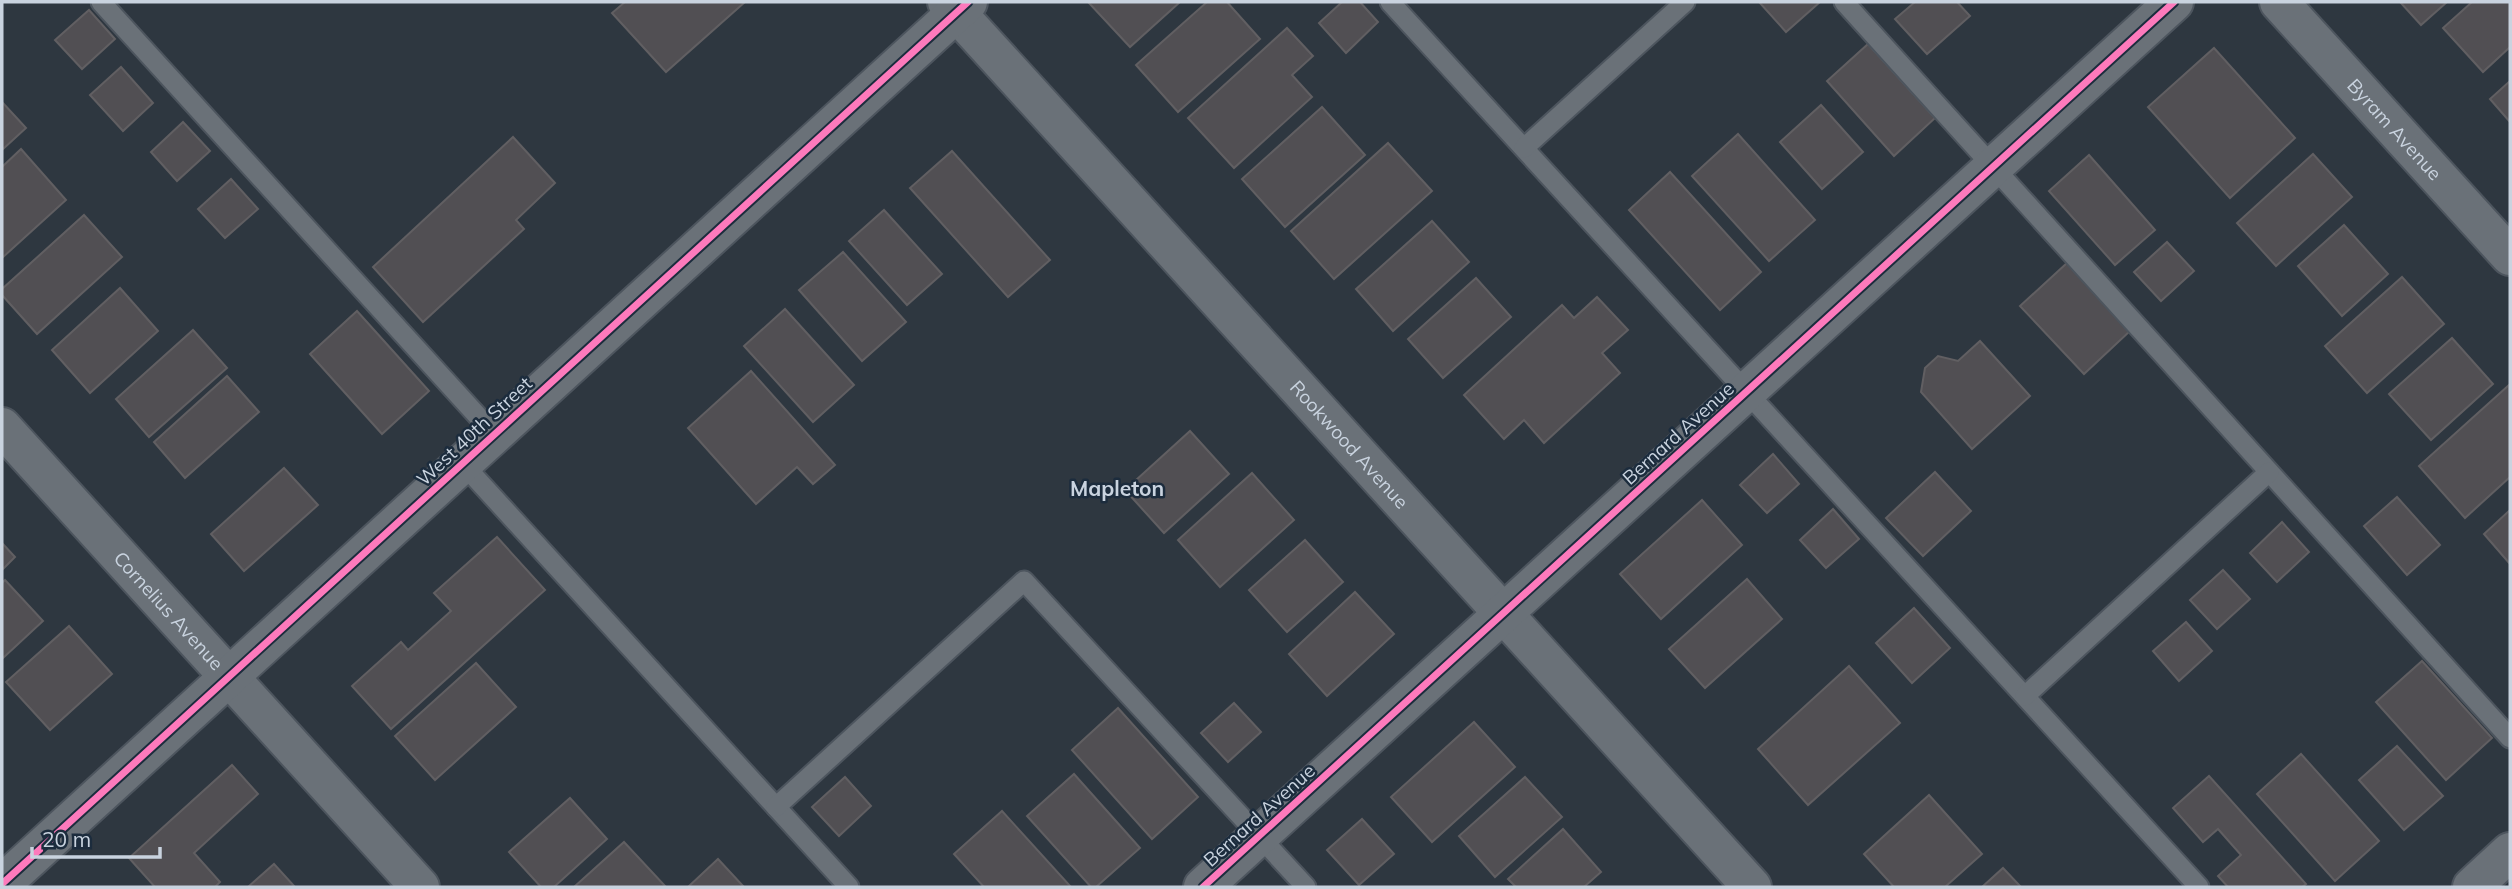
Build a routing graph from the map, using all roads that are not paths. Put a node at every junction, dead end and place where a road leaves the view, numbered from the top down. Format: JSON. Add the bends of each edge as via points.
{"nodes":[{"id":1,"x":101,"y":2,"type":"edge"},
{"id":2,"x":1390,"y":2,"type":"edge"},
{"id":3,"x":1685,"y":2,"type":"edge"},
{"id":4,"x":1844,"y":2,"type":"edge"},
{"id":5,"x":2174,"y":2,"type":"edge"},
{"id":6,"x":2279,"y":2,"type":"edge"},
{"id":7,"x":957,"y":5,"type":"edge"},
{"id":8,"x":1524,"y":148,"type":"junction"},
{"id":9,"x":1993,"y":167,"type":"junction"},
{"id":10,"x":2510,"y":256,"type":"edge"},
{"id":11,"x":1747,"y":391,"type":"junction"},
{"id":12,"x":2,"y":427,"type":"edge"},
{"id":13,"x":494,"y":434,"type":"junction"},
{"id":14,"x":462,"y":464,"type":"junction"},
{"id":15,"x":2269,"y":472,"type":"junction"},
{"id":16,"x":1503,"y":614,"type":"junction"},
{"id":17,"x":229,"y":677,"type":"junction"},
{"id":18,"x":2025,"y":696,"type":"junction"},
{"id":19,"x":2510,"y":738,"type":"edge"},
{"id":20,"x":776,"y":807,"type":"junction"},
{"id":21,"x":1259,"y":836,"type":"junction"},
{"id":22,"x":2510,"y":852,"type":"edge"},
{"id":23,"x":2,"y":884,"type":"edge"},
{"id":24,"x":420,"y":887,"type":"edge"},
{"id":25,"x":849,"y":887,"type":"edge"},
{"id":26,"x":1203,"y":887,"type":"edge"},
{"id":27,"x":1306,"y":887,"type":"edge"},
{"id":28,"x":1752,"y":887,"type":"edge"},
{"id":29,"x":2199,"y":887,"type":"edge"},
{"id":30,"x":2472,"y":887,"type":"edge"}],
"edges":[{"from":1,"to":13,"type":"lane"},
{"from":2,"to":8,"type":"lane"},
{"from":3,"to":8,"type":"lane"},
{"from":4,"to":9,"type":"lane"},
{"from":5,"to":9,"type":"street","name":"Bernard Avenue"},
{"from":6,"to":10,"type":"street","name":"Byram Avenue"},
{"from":7,"to":13,"type":"street","name":"West 40th Street"},
{"from":7,"to":16,"type":"street","name":"Rookwood Avenue"},
{"from":8,"to":11,"type":"lane"},
{"from":9,"to":11,"type":"street","name":"Bernard Avenue"},
{"from":9,"to":15,"type":"lane"},
{"from":11,"to":16,"type":"street","name":"Bernard Avenue"},
{"from":11,"to":18,"type":"lane"},
{"from":12,"to":17,"type":"street","name":"Cornelius Avenue"},
{"from":13,"to":14,"type":"street","name":"West 40th Street"},
{"from":14,"to":17,"type":"street","name":"West 40th Street"},
{"from":14,"to":20,"type":"lane"},
{"from":15,"to":18,"type":"lane"},
{"from":15,"to":19,"type":"lane"},
{"from":16,"to":21,"type":"street","name":"Bernard Avenue"},
{"from":16,"to":28,"type":"street","name":"Rookwood Avenue"},
{"from":17,"to":23,"type":"street","name":"West 40th Street"},
{"from":17,"to":24,"type":"street","name":"Cornelius Avenue"},
{"from":18,"to":29,"type":"lane"},
{"from":20,"to":21,"type":"lane","via":[[1024,581]]},
{"from":20,"to":25,"type":"lane"},
{"from":21,"to":26,"type":"street","name":"Bernard Avenue"},
{"from":21,"to":27,"type":"lane"},
{"from":22,"to":30,"type":"street"}]}
